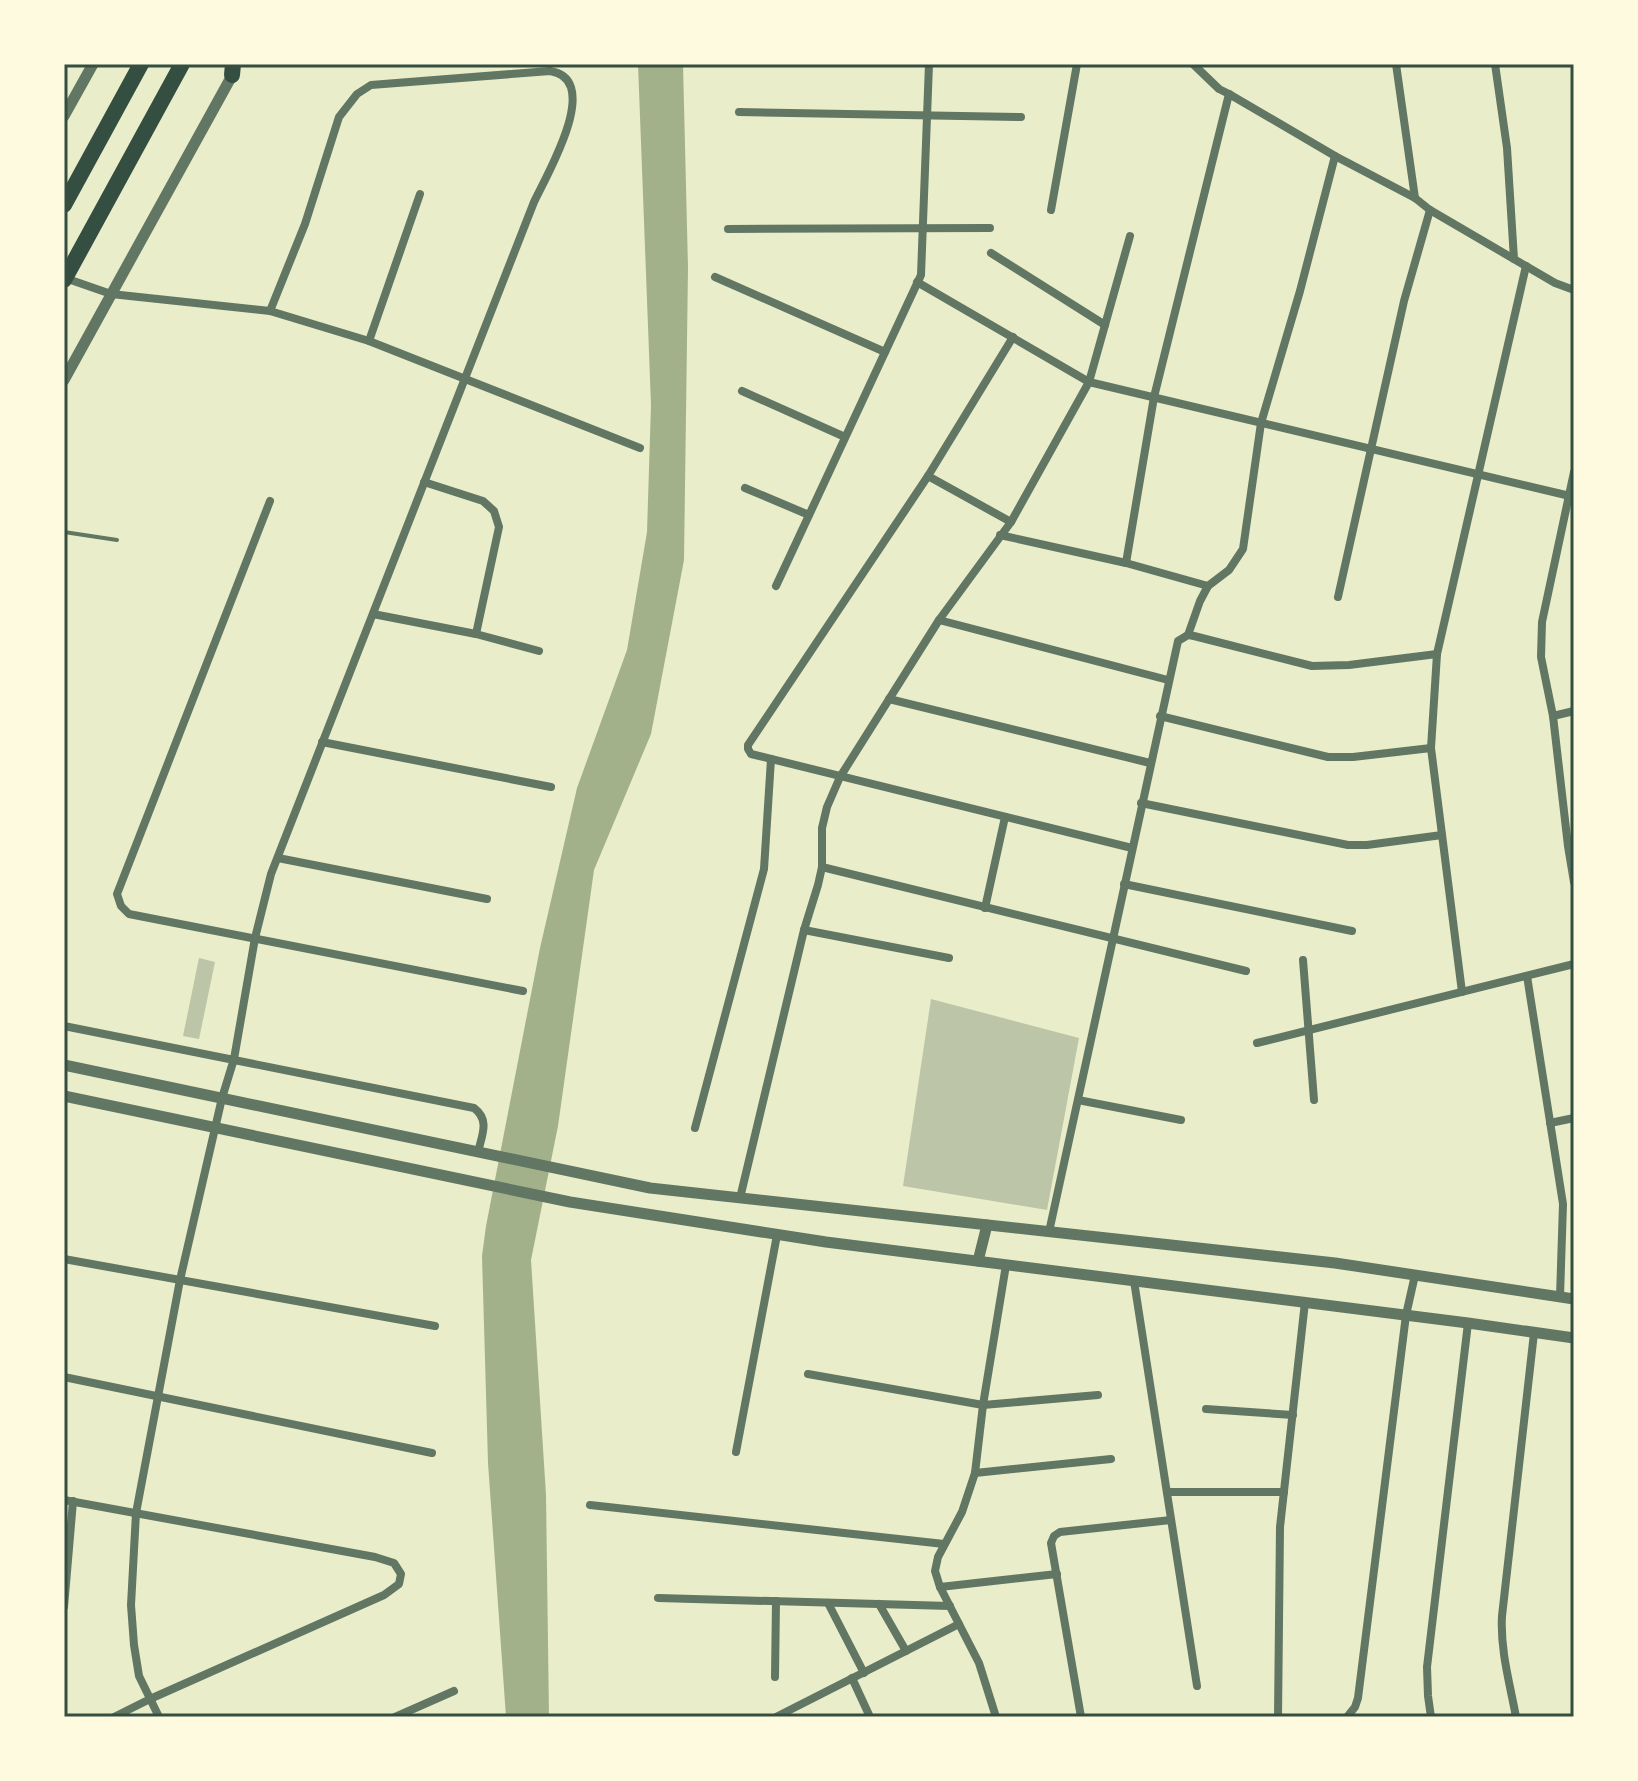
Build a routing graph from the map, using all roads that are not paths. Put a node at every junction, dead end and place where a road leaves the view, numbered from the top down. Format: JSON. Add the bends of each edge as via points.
{"nodes":[{"id":1,"x":93,"y":64,"type":"edge"},
{"id":2,"x":141,"y":64,"type":"edge"},
{"id":3,"x":182,"y":64,"type":"edge"},
{"id":4,"x":929,"y":64,"type":"edge"},
{"id":5,"x":1077,"y":64,"type":"edge"},
{"id":6,"x":1193,"y":64,"type":"edge"},
{"id":7,"x":1396,"y":64,"type":"edge"},
{"id":8,"x":1495,"y":64,"type":"edge"},
{"id":9,"x":234,"y":68,"type":"edge"},
{"id":10,"x":1229,"y":94,"type":"junction"},
{"id":11,"x":739,"y":112,"type":"dead end"},
{"id":12,"x":927,"y":115,"type":"junction"},
{"id":13,"x":64,"y":116,"type":"edge"},
{"id":14,"x":1021,"y":117,"type":"dead end"},
{"id":15,"x":1335,"y":156,"type":"junction"},
{"id":16,"x":420,"y":194,"type":"dead end"},
{"id":17,"x":1415,"y":198,"type":"junction"},
{"id":18,"x":64,"y":205,"type":"edge"},
{"id":19,"x":1051,"y":210,"type":"dead end"},
{"id":20,"x":1430,"y":210,"type":"junction"},
{"id":21,"x":990,"y":228,"type":"dead end"},
{"id":22,"x":728,"y":229,"type":"dead end"},
{"id":23,"x":923,"y":229,"type":"junction"},
{"id":24,"x":1130,"y":236,"type":"dead end"},
{"id":25,"x":991,"y":253,"type":"dead end"},
{"id":26,"x":1514,"y":259,"type":"junction"},
{"id":27,"x":1526,"y":266,"type":"junction"},
{"id":28,"x":715,"y":277,"type":"dead end"},
{"id":29,"x":64,"y":279,"type":"edge"},
{"id":30,"x":917,"y":282,"type":"junction"},
{"id":31,"x":1574,"y":290,"type":"edge"},
{"id":32,"x":111,"y":294,"type":"junction"},
{"id":33,"x":270,"y":311,"type":"junction"},
{"id":34,"x":1105,"y":325,"type":"junction"},
{"id":35,"x":1013,"y":337,"type":"junction"},
{"id":36,"x":369,"y":341,"type":"junction"},
{"id":37,"x":885,"y":352,"type":"junction"},
{"id":38,"x":465,"y":378,"type":"junction"},
{"id":39,"x":64,"y":380,"type":"edge"},
{"id":40,"x":1089,"y":382,"type":"junction"},
{"id":41,"x":742,"y":391,"type":"dead end"},
{"id":42,"x":1154,"y":397,"type":"junction"},
{"id":43,"x":1261,"y":423,"type":"junction"},
{"id":44,"x":845,"y":437,"type":"junction"},
{"id":45,"x":640,"y":448,"type":"dead end"},
{"id":46,"x":1371,"y":450,"type":"junction"},
{"id":47,"x":1574,"y":472,"type":"edge"},
{"id":48,"x":1477,"y":475,"type":"junction"},
{"id":49,"x":928,"y":476,"type":"junction"},
{"id":50,"x":424,"y":482,"type":"junction"},
{"id":51,"x":745,"y":488,"type":"dead end"},
{"id":52,"x":1570,"y":496,"type":"junction"},
{"id":53,"x":270,"y":501,"type":"dead end"},
{"id":54,"x":809,"y":515,"type":"junction"},
{"id":55,"x":1011,"y":522,"type":"junction"},
{"id":56,"x":64,"y":532,"type":"edge"},
{"id":57,"x":1000,"y":535,"type":"junction"},
{"id":58,"x":117,"y":540,"type":"dead end"},
{"id":59,"x":1126,"y":563,"type":"junction"},
{"id":60,"x":776,"y":586,"type":"dead end"},
{"id":61,"x":1208,"y":586,"type":"junction"},
{"id":62,"x":1338,"y":597,"type":"dead end"},
{"id":63,"x":373,"y":614,"type":"junction"},
{"id":64,"x":939,"y":620,"type":"junction"},
{"id":65,"x":476,"y":634,"type":"junction"},
{"id":66,"x":1188,"y":635,"type":"junction"},
{"id":67,"x":539,"y":651,"type":"dead end"},
{"id":68,"x":1437,"y":654,"type":"junction"},
{"id":69,"x":1168,"y":680,"type":"junction"},
{"id":70,"x":889,"y":699,"type":"junction"},
{"id":71,"x":1574,"y":711,"type":"edge"},
{"id":72,"x":1160,"y":716,"type":"junction"},
{"id":73,"x":1553,"y":716,"type":"junction"},
{"id":74,"x":322,"y":742,"type":"junction"},
{"id":75,"x":1431,"y":748,"type":"junction"},
{"id":76,"x":771,"y":759,"type":"junction"},
{"id":77,"x":1150,"y":763,"type":"junction"},
{"id":78,"x":840,"y":777,"type":"junction"},
{"id":79,"x":551,"y":787,"type":"dead end"},
{"id":80,"x":1141,"y":803,"type":"junction"},
{"id":81,"x":1005,"y":817,"type":"junction"},
{"id":82,"x":1442,"y":835,"type":"junction"},
{"id":83,"x":1571,"y":846,"type":"edge"},
{"id":84,"x":1132,"y":848,"type":"junction"},
{"id":85,"x":278,"y":858,"type":"junction"},
{"id":86,"x":822,"y":867,"type":"junction"},
{"id":87,"x":1574,"y":882,"type":"edge"},
{"id":88,"x":1124,"y":884,"type":"junction"},
{"id":89,"x":487,"y":899,"type":"dead end"},
{"id":90,"x":985,"y":908,"type":"junction"},
{"id":91,"x":804,"y":930,"type":"junction"},
{"id":92,"x":1352,"y":931,"type":"dead end"},
{"id":93,"x":255,"y":938,"type":"junction"},
{"id":94,"x":1112,"y":939,"type":"junction"},
{"id":95,"x":949,"y":958,"type":"dead end"},
{"id":96,"x":1303,"y":960,"type":"dead end"},
{"id":97,"x":1574,"y":964,"type":"edge"},
{"id":98,"x":1246,"y":971,"type":"dead end"},
{"id":99,"x":1527,"y":976,"type":"junction"},
{"id":100,"x":523,"y":991,"type":"dead end"},
{"id":101,"x":1462,"y":992,"type":"junction"},
{"id":102,"x":64,"y":1026,"type":"edge"},
{"id":103,"x":1308,"y":1030,"type":"junction"},
{"id":104,"x":1257,"y":1043,"type":"dead end"},
{"id":105,"x":234,"y":1059,"type":"junction"},
{"id":106,"x":64,"y":1065,"type":"edge"},
{"id":107,"x":64,"y":1096,"type":"edge"},
{"id":108,"x":222,"y":1098,"type":"junction"},
{"id":109,"x":1078,"y":1100,"type":"junction"},
{"id":110,"x":1314,"y":1100,"type":"dead end"},
{"id":111,"x":1574,"y":1118,"type":"edge"},
{"id":112,"x":1181,"y":1120,"type":"dead end"},
{"id":113,"x":1550,"y":1123,"type":"junction"},
{"id":114,"x":215,"y":1127,"type":"junction"},
{"id":115,"x":695,"y":1128,"type":"dead end"},
{"id":116,"x":482,"y":1152,"type":"junction"},
{"id":117,"x":740,"y":1198,"type":"junction"},
{"id":118,"x":1574,"y":1201,"type":"edge"},
{"id":119,"x":1563,"y":1204,"type":"junction"},
{"id":120,"x":987,"y":1225,"type":"junction"},
{"id":121,"x":1049,"y":1232,"type":"junction"},
{"id":122,"x":1562,"y":1233,"type":"junction"},
{"id":123,"x":777,"y":1235,"type":"junction"},
{"id":124,"x":1574,"y":1235,"type":"edge"},
{"id":125,"x":64,"y":1259,"type":"edge"},
{"id":126,"x":978,"y":1261,"type":"junction"},
{"id":127,"x":1006,"y":1265,"type":"junction"},
{"id":128,"x":1415,"y":1275,"type":"junction"},
{"id":129,"x":180,"y":1280,"type":"junction"},
{"id":130,"x":1134,"y":1281,"type":"junction"},
{"id":131,"x":1560,"y":1297,"type":"junction"},
{"id":132,"x":1574,"y":1299,"type":"edge"},
{"id":133,"x":1305,"y":1302,"type":"junction"},
{"id":134,"x":1406,"y":1315,"type":"junction"},
{"id":135,"x":1468,"y":1323,"type":"junction"},
{"id":136,"x":435,"y":1326,"type":"dead end"},
{"id":137,"x":1534,"y":1333,"type":"junction"},
{"id":138,"x":1574,"y":1338,"type":"edge"},
{"id":139,"x":808,"y":1374,"type":"dead end"},
{"id":140,"x":64,"y":1377,"type":"edge"},
{"id":141,"x":1098,"y":1395,"type":"dead end"},
{"id":142,"x":157,"y":1396,"type":"junction"},
{"id":143,"x":983,"y":1405,"type":"junction"},
{"id":144,"x":1206,"y":1409,"type":"dead end"},
{"id":145,"x":1293,"y":1415,"type":"junction"},
{"id":146,"x":736,"y":1452,"type":"dead end"},
{"id":147,"x":432,"y":1453,"type":"dead end"},
{"id":148,"x":1111,"y":1459,"type":"dead end"},
{"id":149,"x":975,"y":1473,"type":"junction"},
{"id":150,"x":1167,"y":1492,"type":"junction"},
{"id":151,"x":1284,"y":1492,"type":"junction"},
{"id":152,"x":68,"y":1500,"type":"edge"},
{"id":153,"x":590,"y":1505,"type":"dead end"},
{"id":154,"x":136,"y":1513,"type":"junction"},
{"id":155,"x":1171,"y":1520,"type":"junction"},
{"id":156,"x":944,"y":1544,"type":"junction"},
{"id":157,"x":1057,"y":1574,"type":"junction"},
{"id":158,"x":940,"y":1587,"type":"junction"},
{"id":159,"x":658,"y":1598,"type":"dead end"},
{"id":160,"x":776,"y":1601,"type":"junction"},
{"id":161,"x":828,"y":1603,"type":"junction"},
{"id":162,"x":879,"y":1604,"type":"junction"},
{"id":163,"x":950,"y":1606,"type":"junction"},
{"id":164,"x":64,"y":1607,"type":"edge"},
{"id":165,"x":959,"y":1624,"type":"junction"},
{"id":166,"x":906,"y":1651,"type":"junction"},
{"id":167,"x":864,"y":1673,"type":"junction"},
{"id":168,"x":775,"y":1677,"type":"dead end"},
{"id":169,"x":852,"y":1678,"type":"junction"},
{"id":170,"x":1197,"y":1686,"type":"dead end"},
{"id":171,"x":454,"y":1691,"type":"dead end"},
{"id":172,"x":150,"y":1699,"type":"junction"},
{"id":173,"x":1278,"y":1715,"type":"edge"},
{"id":174,"x":114,"y":1717,"type":"edge"},
{"id":175,"x":159,"y":1717,"type":"edge"},
{"id":176,"x":395,"y":1717,"type":"edge"},
{"id":177,"x":776,"y":1717,"type":"edge"},
{"id":178,"x":870,"y":1717,"type":"edge"},
{"id":179,"x":996,"y":1717,"type":"edge"},
{"id":180,"x":1081,"y":1717,"type":"edge"},
{"id":181,"x":1268,"y":1717,"type":"edge"},
{"id":182,"x":1347,"y":1717,"type":"edge"},
{"id":183,"x":1431,"y":1717,"type":"edge"},
{"id":184,"x":1516,"y":1717,"type":"edge"}],
"edges":[{"from":1,"to":13,"type":"street"},
{"from":2,"to":18,"type":"highway"},
{"from":3,"to":29,"type":"highway"},
{"from":4,"to":12,"type":"street"},
{"from":5,"to":19,"type":"street"},
{"from":6,"to":10,"type":"street"},
{"from":7,"to":17,"type":"street"},
{"from":8,"to":26,"type":"street"},
{"from":9,"to":32,"type":"street"},
{"from":10,"to":15,"type":"street"},
{"from":10,"to":42,"type":"street"},
{"from":11,"to":12,"type":"street"},
{"from":12,"to":14,"type":"street"},
{"from":12,"to":23,"type":"street"},
{"from":15,"to":17,"type":"street"},
{"from":15,"to":43,"type":"street"},
{"from":16,"to":36,"type":"street"},
{"from":17,"to":20,"type":"street"},
{"from":20,"to":26,"type":"street"},
{"from":20,"to":46,"type":"street"},
{"from":21,"to":23,"type":"street"},
{"from":22,"to":23,"type":"street"},
{"from":23,"to":30,"type":"street"},
{"from":24,"to":34,"type":"street"},
{"from":25,"to":34,"type":"street"},
{"from":26,"to":27,"type":"street"},
{"from":27,"to":31,"type":"street"},
{"from":27,"to":48,"type":"street"},
{"from":28,"to":37,"type":"street"},
{"from":29,"to":32,"type":"street"},
{"from":30,"to":35,"type":"street"},
{"from":30,"to":37,"type":"street"},
{"from":32,"to":33,"type":"street"},
{"from":32,"to":39,"type":"street"},
{"from":33,"to":36,"type":"street"},
{"from":33,"to":38,"type":"street","via":[[339,117],[357,94],[371,85],[560,72],[572,93],[567,131]]},
{"from":34,"to":40,"type":"street"},
{"from":35,"to":40,"type":"street"},
{"from":35,"to":49,"type":"street"},
{"from":36,"to":38,"type":"street"},
{"from":37,"to":44,"type":"street"},
{"from":38,"to":45,"type":"street"},
{"from":38,"to":50,"type":"street"},
{"from":40,"to":42,"type":"street"},
{"from":40,"to":55,"type":"street"},
{"from":41,"to":44,"type":"street"},
{"from":42,"to":43,"type":"street"},
{"from":42,"to":59,"type":"street"},
{"from":43,"to":46,"type":"street"},
{"from":43,"to":61,"type":"street","via":[[1243,549],[1229,570]]},
{"from":44,"to":54,"type":"street"},
{"from":46,"to":48,"type":"street"},
{"from":46,"to":62,"type":"street"},
{"from":47,"to":52,"type":"street"},
{"from":48,"to":52,"type":"street"},
{"from":48,"to":68,"type":"street"},
{"from":49,"to":55,"type":"street"},
{"from":49,"to":76,"type":"street","via":[[748,745],[751,754]]},
{"from":50,"to":63,"type":"street"},
{"from":50,"to":65,"type":"street","via":[[483,501],[494,511],[499,527]]},
{"from":51,"to":54,"type":"street"},
{"from":52,"to":73,"type":"street","via":[[1542,622],[1541,657]]},
{"from":53,"to":93,"type":"street","via":[[117,894],[129,914]]},
{"from":54,"to":60,"type":"street"},
{"from":55,"to":57,"type":"street"},
{"from":56,"to":58,"type":"lane"},
{"from":57,"to":59,"type":"street"},
{"from":57,"to":64,"type":"street"},
{"from":59,"to":61,"type":"street"},
{"from":61,"to":66,"type":"street"},
{"from":63,"to":65,"type":"street"},
{"from":63,"to":74,"type":"street"},
{"from":64,"to":69,"type":"street"},
{"from":64,"to":70,"type":"street"},
{"from":65,"to":67,"type":"street"},
{"from":66,"to":68,"type":"street","via":[[1312,666]]},
{"from":66,"to":69,"type":"street","via":[[1176,644]]},
{"from":68,"to":75,"type":"street"},
{"from":69,"to":72,"type":"street"},
{"from":70,"to":77,"type":"street"},
{"from":70,"to":78,"type":"street"},
{"from":71,"to":73,"type":"street"},
{"from":72,"to":75,"type":"street","via":[[1328,757]]},
{"from":72,"to":77,"type":"street"},
{"from":73,"to":83,"type":"street"},
{"from":74,"to":79,"type":"street"},
{"from":74,"to":85,"type":"street"},
{"from":75,"to":82,"type":"street"},
{"from":76,"to":78,"type":"street"},
{"from":76,"to":115,"type":"street","via":[[764,869]]},
{"from":77,"to":80,"type":"street"},
{"from":78,"to":81,"type":"street"},
{"from":78,"to":86,"type":"street","via":[[822,828]]},
{"from":80,"to":82,"type":"street","via":[[1348,845]]},
{"from":80,"to":84,"type":"street"},
{"from":81,"to":84,"type":"street"},
{"from":81,"to":90,"type":"street"},
{"from":82,"to":101,"type":"street"},
{"from":83,"to":87,"type":"street"},
{"from":84,"to":88,"type":"street"},
{"from":85,"to":89,"type":"street"},
{"from":85,"to":93,"type":"street"},
{"from":86,"to":90,"type":"street"},
{"from":86,"to":91,"type":"street"},
{"from":88,"to":92,"type":"street"},
{"from":88,"to":94,"type":"street"},
{"from":90,"to":94,"type":"street"},
{"from":91,"to":95,"type":"street"},
{"from":91,"to":117,"type":"street"},
{"from":93,"to":100,"type":"street"},
{"from":93,"to":105,"type":"street"},
{"from":94,"to":98,"type":"street"},
{"from":94,"to":109,"type":"street"},
{"from":96,"to":103,"type":"street"},
{"from":97,"to":99,"type":"street"},
{"from":99,"to":101,"type":"street"},
{"from":99,"to":113,"type":"street"},
{"from":101,"to":103,"type":"street"},
{"from":102,"to":105,"type":"street"},
{"from":103,"to":104,"type":"street"},
{"from":103,"to":110,"type":"street"},
{"from":105,"to":108,"type":"street"},
{"from":105,"to":116,"type":"street","via":[[474,1108],[484,1120]]},
{"from":106,"to":108,"type":"street"},
{"from":107,"to":114,"type":"street"},
{"from":108,"to":114,"type":"street"},
{"from":108,"to":116,"type":"street"},
{"from":109,"to":112,"type":"street"},
{"from":109,"to":121,"type":"street"},
{"from":111,"to":113,"type":"street"},
{"from":113,"to":119,"type":"street"},
{"from":114,"to":123,"type":"street","via":[[570,1202]]},
{"from":114,"to":129,"type":"street"},
{"from":116,"to":117,"type":"street","via":[[650,1188]]},
{"from":117,"to":120,"type":"street"},
{"from":118,"to":119,"type":"street"},
{"from":119,"to":122,"type":"street"},
{"from":120,"to":121,"type":"street"},
{"from":120,"to":126,"type":"street"},
{"from":121,"to":128,"type":"street"},
{"from":122,"to":124,"type":"street"},
{"from":122,"to":131,"type":"street"},
{"from":123,"to":126,"type":"street"},
{"from":123,"to":146,"type":"street"},
{"from":125,"to":129,"type":"street"},
{"from":126,"to":127,"type":"street"},
{"from":127,"to":130,"type":"street"},
{"from":127,"to":143,"type":"street"},
{"from":128,"to":131,"type":"street"},
{"from":128,"to":134,"type":"street"},
{"from":129,"to":136,"type":"street"},
{"from":129,"to":142,"type":"street"},
{"from":130,"to":133,"type":"street"},
{"from":130,"to":150,"type":"street"},
{"from":131,"to":132,"type":"street"},
{"from":133,"to":134,"type":"street"},
{"from":133,"to":145,"type":"street"},
{"from":134,"to":135,"type":"street"},
{"from":134,"to":182,"type":"street","via":[[1358,1698]]},
{"from":135,"to":137,"type":"street"},
{"from":135,"to":183,"type":"street","via":[[1427,1667]]},
{"from":137,"to":138,"type":"street"},
{"from":137,"to":184,"type":"street","via":[[1501,1632]]},
{"from":139,"to":143,"type":"street"},
{"from":140,"to":142,"type":"street"},
{"from":141,"to":143,"type":"street"},
{"from":142,"to":147,"type":"street"},
{"from":142,"to":154,"type":"street"},
{"from":143,"to":149,"type":"street"},
{"from":144,"to":145,"type":"street"},
{"from":145,"to":151,"type":"street"},
{"from":148,"to":149,"type":"street"},
{"from":149,"to":156,"type":"street"},
{"from":150,"to":151,"type":"street"},
{"from":150,"to":155,"type":"street"},
{"from":151,"to":173,"type":"street"},
{"from":152,"to":154,"type":"street"},
{"from":152,"to":164,"type":"street"},
{"from":153,"to":156,"type":"street"},
{"from":154,"to":172,"type":"street","via":[[134,1645],[139,1676]]},
{"from":154,"to":172,"type":"street","via":[[375,1557],[394,1563],[401,1574],[399,1584],[384,1595]]},
{"from":155,"to":157,"type":"street","via":[[1060,1532],[1051,1543]]},
{"from":155,"to":170,"type":"street"},
{"from":156,"to":158,"type":"street","via":[[935,1571]]},
{"from":157,"to":158,"type":"street"},
{"from":157,"to":180,"type":"street"},
{"from":158,"to":163,"type":"street"},
{"from":159,"to":160,"type":"street"},
{"from":160,"to":161,"type":"street"},
{"from":160,"to":168,"type":"street"},
{"from":161,"to":162,"type":"street"},
{"from":161,"to":167,"type":"street"},
{"from":162,"to":163,"type":"street"},
{"from":162,"to":166,"type":"street"},
{"from":163,"to":165,"type":"street"},
{"from":165,"to":166,"type":"street"},
{"from":165,"to":179,"type":"street","via":[[979,1663]]},
{"from":166,"to":167,"type":"street"},
{"from":167,"to":169,"type":"street"},
{"from":169,"to":177,"type":"street"},
{"from":169,"to":178,"type":"street"},
{"from":171,"to":176,"type":"street"},
{"from":172,"to":174,"type":"street"},
{"from":172,"to":175,"type":"street"},
{"from":173,"to":181,"type":"street"}]}
